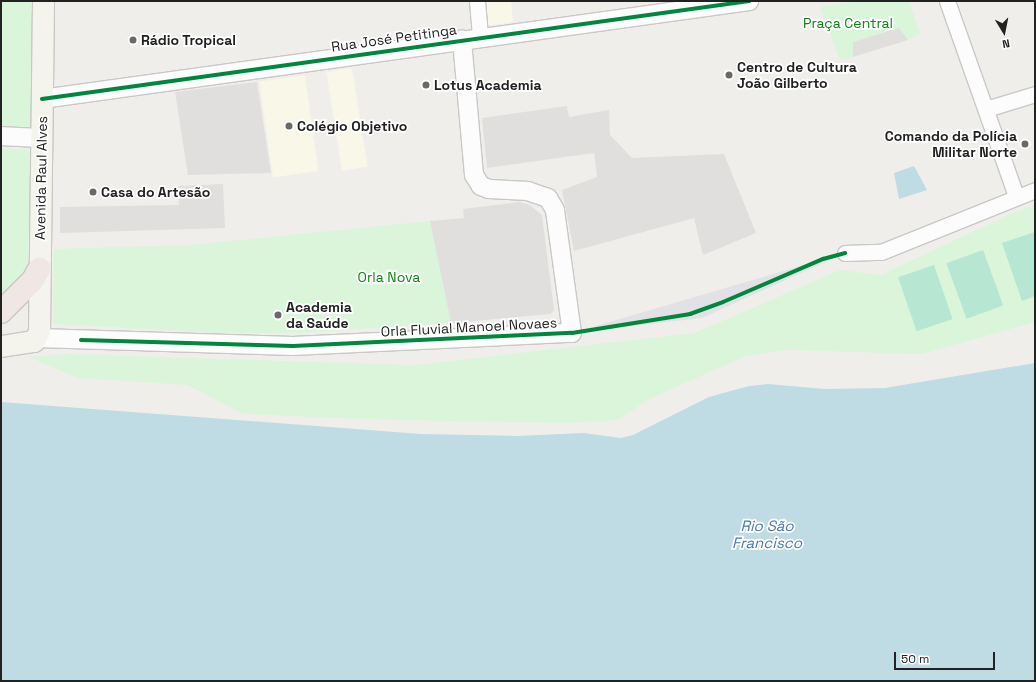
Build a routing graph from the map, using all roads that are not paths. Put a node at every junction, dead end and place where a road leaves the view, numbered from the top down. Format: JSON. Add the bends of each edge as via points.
{"nodes":[{"id":1,"x":43,"y":1,"type":"edge"},
{"id":2,"x":477,"y":1,"type":"edge"},
{"id":3,"x":749,"y":1,"type":"edge"},
{"id":4,"x":947,"y":1,"type":"edge"},
{"id":5,"x":480,"y":37,"type":"junction"},
{"id":6,"x":462,"y":40,"type":"junction"},
{"id":7,"x":1035,"y":94,"type":"edge"},
{"id":8,"x":42,"y":99,"type":"junction"},
{"id":9,"x":986,"y":109,"type":"junction"},
{"id":10,"x":1,"y":136,"type":"edge"},
{"id":11,"x":41,"y":138,"type":"junction"},
{"id":12,"x":1035,"y":190,"type":"edge"},
{"id":13,"x":1016,"y":196,"type":"junction"},
{"id":14,"x":845,"y":252,"type":"dead end"},
{"id":15,"x":36,"y":274,"type":"junction"},
{"id":16,"x":1,"y":312,"type":"edge"},
{"id":17,"x":38,"y":334,"type":"junction"},
{"id":18,"x":1,"y":346,"type":"edge"}],
"edges":[{"from":1,"to":8,"type":"main road","name":"Avenida Raul Alves"},
{"from":2,"to":5,"type":"street"},
{"from":3,"to":5,"type":"street","name":"Rua José Petitinga"},
{"from":4,"to":9,"type":"street"},
{"from":5,"to":6,"type":"street","name":"Rua José Petitinga"},
{"from":6,"to":8,"type":"street","name":"Rua José Petitinga"},
{"from":6,"to":17,"type":"street","name":"Orla Fluvial Manoel Novaes","via":[[474,175],[481,186],[489,189],[528,191],[548,198],[555,210],[572,333],[292,346]]},
{"from":7,"to":9,"type":"street"},
{"from":8,"to":11,"type":"main road","name":"Avenida Raul Alves"},
{"from":9,"to":13,"type":"street"},
{"from":10,"to":11,"type":"street"},
{"from":11,"to":15,"type":"main road","name":"Avenida Raul Alves"},
{"from":12,"to":13,"type":"street"},
{"from":13,"to":14,"type":"street","via":[[881,252]]},
{"from":15,"to":16,"type":"highway"},
{"from":15,"to":17,"type":"main road","name":"Avenida Raul Alves"},
{"from":17,"to":18,"type":"main road","via":[[27,344]]}]}
